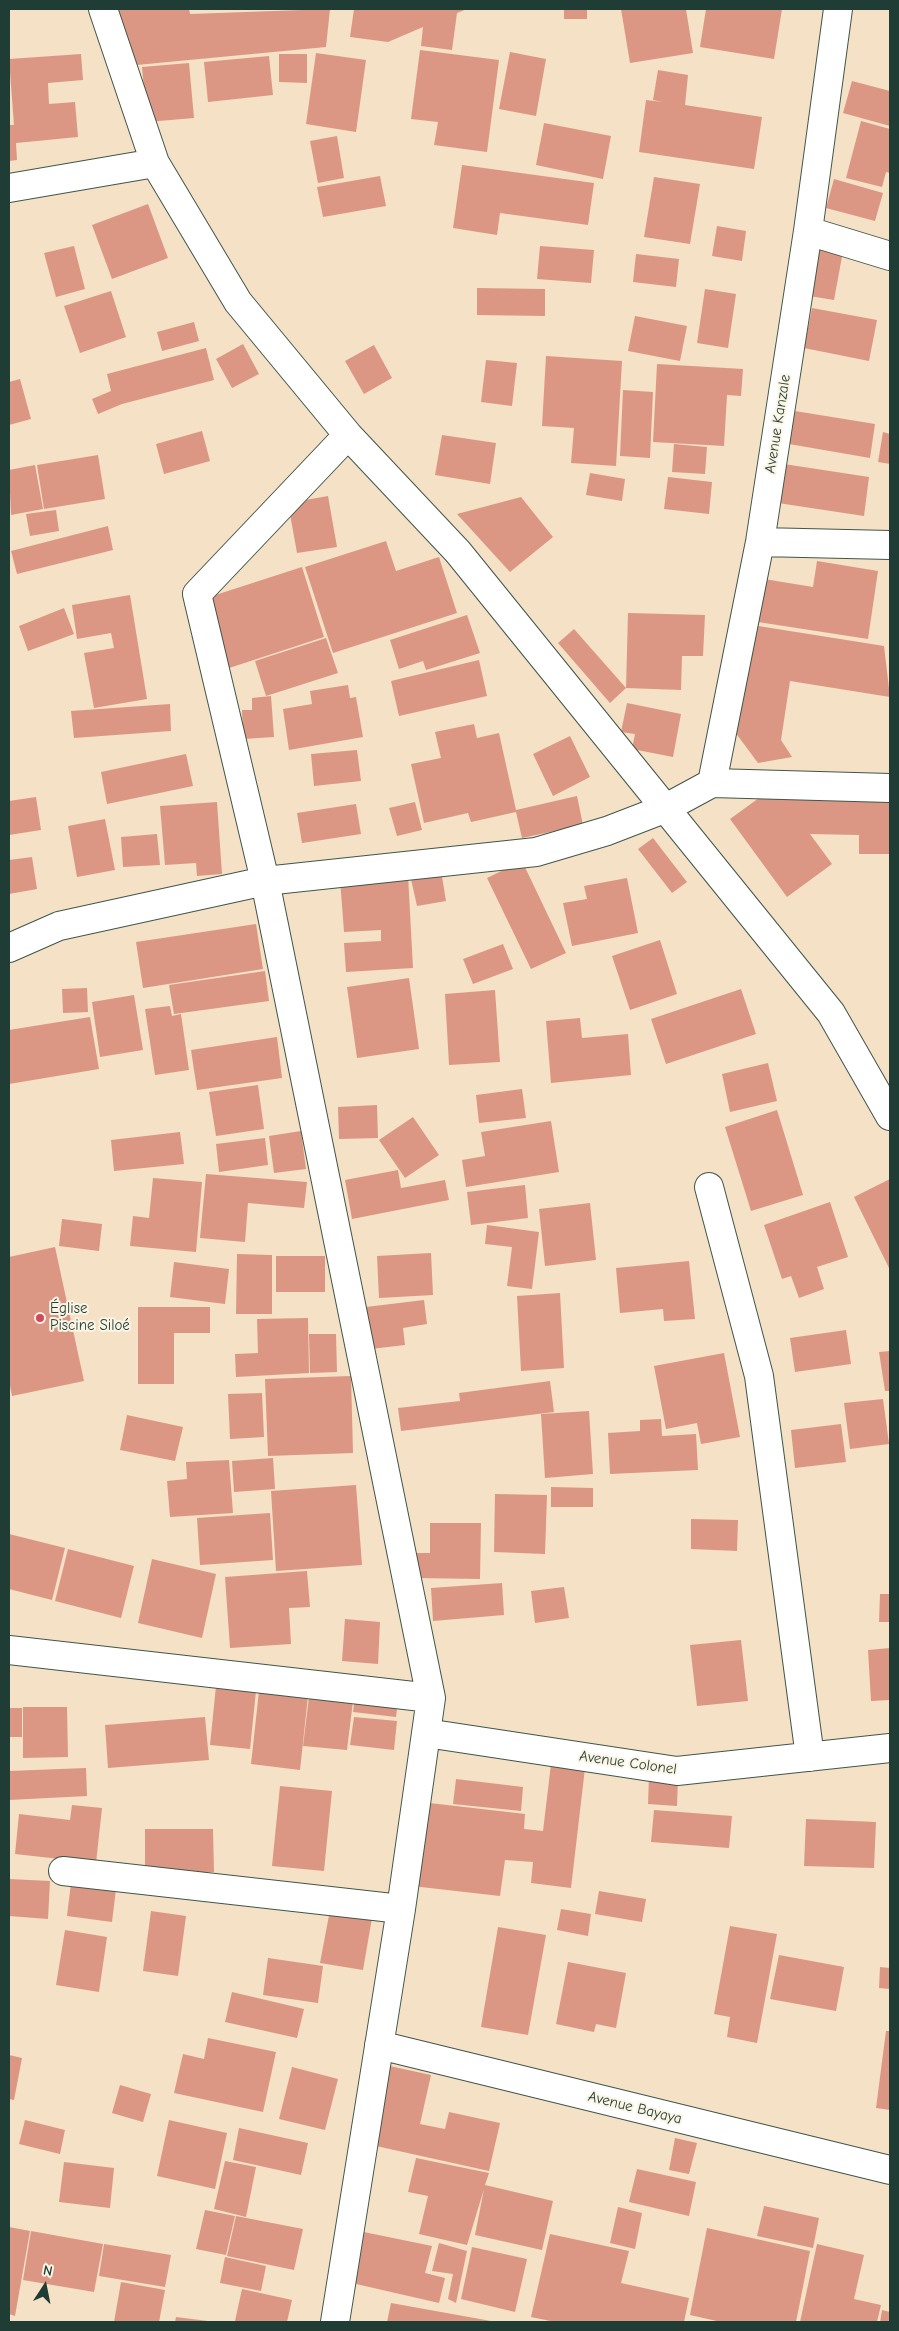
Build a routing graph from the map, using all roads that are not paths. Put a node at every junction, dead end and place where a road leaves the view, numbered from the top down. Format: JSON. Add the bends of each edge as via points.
{"nodes":[{"id":1,"x":103,"y":9,"type":"edge"},
{"id":2,"x":838,"y":9,"type":"edge"},
{"id":3,"x":156,"y":164,"type":"junction"},
{"id":4,"x":9,"y":188,"type":"edge"},
{"id":5,"x":808,"y":230,"type":"junction"},
{"id":6,"x":890,"y":256,"type":"edge"},
{"id":7,"x":348,"y":434,"type":"junction"},
{"id":8,"x":760,"y":542,"type":"junction"},
{"id":9,"x":890,"y":545,"type":"edge"},
{"id":10,"x":712,"y":783,"type":"junction"},
{"id":11,"x":890,"y":788,"type":"edge"},
{"id":12,"x":664,"y":809,"type":"junction"},
{"id":13,"x":265,"y":881,"type":"junction"},
{"id":14,"x":9,"y":948,"type":"edge"},
{"id":15,"x":890,"y":1116,"type":"edge"},
{"id":16,"x":710,"y":1187,"type":"dead end"},
{"id":17,"x":9,"y":1650,"type":"edge"},
{"id":18,"x":431,"y":1698,"type":"junction"},
{"id":19,"x":426,"y":1733,"type":"junction"},
{"id":20,"x":890,"y":1748,"type":"edge"},
{"id":21,"x":810,"y":1757,"type":"junction"},
{"id":22,"x":62,"y":1872,"type":"dead end"},
{"id":23,"x":401,"y":1909,"type":"junction"},
{"id":24,"x":379,"y":2045,"type":"junction"},
{"id":25,"x":890,"y":2170,"type":"edge"},
{"id":26,"x":335,"y":2322,"type":"edge"}],
"edges":[{"from":1,"to":3,"type":"street"},
{"from":2,"to":5,"type":"street","name":"Avenue Kanzale"},
{"from":3,"to":4,"type":"street"},
{"from":3,"to":7,"type":"street","via":[[238,302]]},
{"from":5,"to":6,"type":"street"},
{"from":5,"to":8,"type":"street","name":"Avenue Kanzale"},
{"from":7,"to":12,"type":"street","via":[[458,552]]},
{"from":7,"to":13,"type":"street","via":[[197,594]]},
{"from":8,"to":9,"type":"street"},
{"from":8,"to":10,"type":"street","name":"Avenue Kanzale"},
{"from":10,"to":11,"type":"street"},
{"from":10,"to":12,"type":"street"},
{"from":12,"to":13,"type":"street","via":[[607,831],[536,852]]},
{"from":12,"to":15,"type":"street","via":[[831,1013]]},
{"from":13,"to":14,"type":"street","via":[[59,926]]},
{"from":13,"to":18,"type":"street"},
{"from":16,"to":21,"type":"street","via":[[760,1376]]},
{"from":17,"to":18,"type":"street"},
{"from":18,"to":19,"type":"street"},
{"from":19,"to":21,"type":"street","name":"Avenue Colonel","via":[[677,1772]]},
{"from":19,"to":23,"type":"street"},
{"from":20,"to":21,"type":"street","name":"Avenue Colonel"},
{"from":22,"to":23,"type":"street"},
{"from":23,"to":24,"type":"street"},
{"from":24,"to":25,"type":"street","name":"Avenue Bayaya"},
{"from":24,"to":26,"type":"street"}]}
